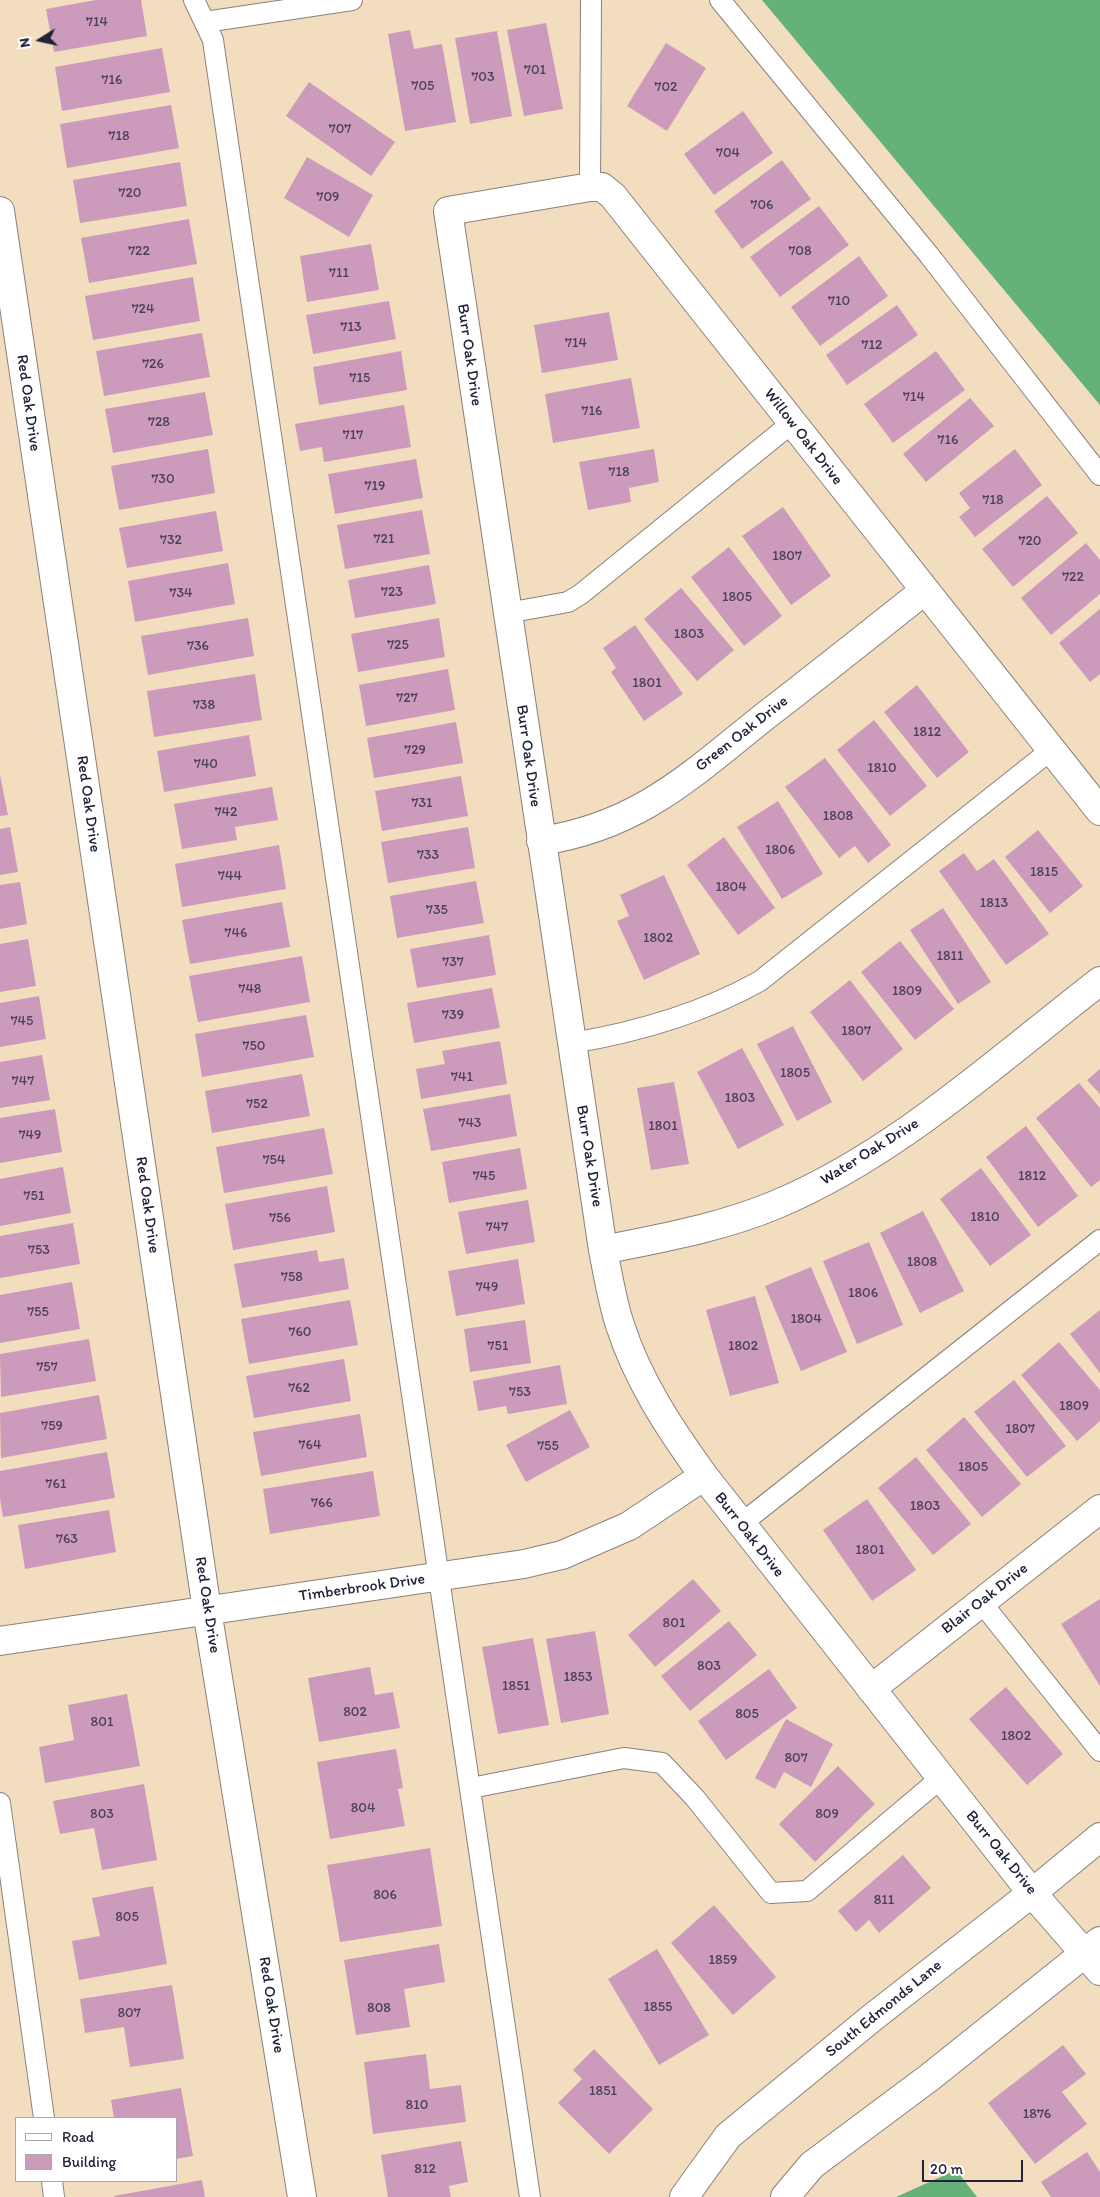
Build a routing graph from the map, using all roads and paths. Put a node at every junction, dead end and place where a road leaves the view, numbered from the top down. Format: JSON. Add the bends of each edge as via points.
{"nodes":[{"id":1,"x":194,"y":0,"type":"edge"},
{"id":2,"x":352,"y":0,"type":"edge"},
{"id":3,"x":591,"y":0,"type":"edge"},
{"id":4,"x":720,"y":0,"type":"edge"},
{"id":5,"x":205,"y":22,"type":"junction"},
{"id":6,"x":590,"y":187,"type":"junction"},
{"id":7,"x":0,"y":211,"type":"edge"},
{"id":8,"x":792,"y":423,"type":"junction"},
{"id":9,"x":1100,"y":474,"type":"edge"},
{"id":10,"x":924,"y":591,"type":"junction"},
{"id":11,"x":507,"y":613,"type":"junction"},
{"id":12,"x":1051,"y":750,"type":"junction"},
{"id":13,"x":1100,"y":811,"type":"edge"},
{"id":14,"x":541,"y":841,"type":"junction"},
{"id":15,"x":1100,"y":981,"type":"edge"},
{"id":16,"x":572,"y":1043,"type":"junction"},
{"id":17,"x":1100,"y":1240,"type":"edge"},
{"id":18,"x":603,"y":1250,"type":"junction"},
{"id":19,"x":704,"y":1476,"type":"junction"},
{"id":20,"x":1100,"y":1509,"type":"edge"},
{"id":21,"x":741,"y":1524,"type":"junction"},
{"id":22,"x":440,"y":1576,"type":"junction"},
{"id":23,"x":981,"y":1602,"type":"junction"},
{"id":24,"x":207,"y":1610,"type":"junction"},
{"id":25,"x":0,"y":1641,"type":"edge"},
{"id":26,"x":871,"y":1689,"type":"junction"},
{"id":27,"x":1100,"y":1751,"type":"edge"},
{"id":28,"x":941,"y":1778,"type":"junction"},
{"id":29,"x":471,"y":1788,"type":"junction"},
{"id":30,"x":0,"y":1803,"type":"edge"},
{"id":31,"x":1100,"y":1836,"type":"edge"},
{"id":32,"x":1032,"y":1893,"type":"junction"},
{"id":33,"x":1095,"y":1955,"type":"edge"},
{"id":34,"x":44,"y":2117,"type":"edge"},
{"id":35,"x":52,"y":2182,"type":"edge"},
{"id":36,"x":54,"y":2197,"type":"edge"},
{"id":37,"x":302,"y":2197,"type":"edge"},
{"id":38,"x":530,"y":2197,"type":"edge"},
{"id":39,"x":684,"y":2197,"type":"edge"},
{"id":40,"x":784,"y":2197,"type":"edge"}],
"edges":[{"from":1,"to":5,"type":"lane"},
{"from":2,"to":5,"type":"lane"},
{"from":3,"to":6,"type":"lane"},
{"from":4,"to":9,"type":"lane","via":[[929,254]]},
{"from":5,"to":22,"type":"lane","via":[[213,40]]},
{"from":6,"to":8,"type":"street","name":"Willow Oak Drive","via":[[602,187],[625,209]]},
{"from":6,"to":11,"type":"street","name":"Burr Oak Drive","via":[[448,210]]},
{"from":7,"to":24,"type":"street","name":"Red Oak Drive"},
{"from":8,"to":10,"type":"street","name":"Willow Oak Drive"},
{"from":8,"to":11,"type":"lane","via":[[581,594],[568,602]]},
{"from":10,"to":12,"type":"street","name":"Willow Oak Drive"},
{"from":10,"to":14,"type":"street","name":"Green Oak Drive","via":[[663,796],[603,826]]},
{"from":11,"to":14,"type":"street","name":"Burr Oak Drive"},
{"from":12,"to":13,"type":"street","name":"Willow Oak Drive"},
{"from":12,"to":16,"type":"lane","via":[[760,982],[712,1005],[645,1028]]},
{"from":14,"to":16,"type":"street","name":"Burr Oak Drive"},
{"from":15,"to":18,"type":"street","name":"Water Oak Drive","via":[[938,1108],[838,1175],[739,1219]]},
{"from":16,"to":18,"type":"street","name":"Burr Oak Drive"},
{"from":17,"to":21,"type":"lane"},
{"from":18,"to":19,"type":"street","name":"Burr Oak Drive","via":[[630,1352],[659,1411]]},
{"from":19,"to":21,"type":"street","name":"Burr Oak Drive"},
{"from":19,"to":22,"type":"street","name":"Timberbrook Drive","via":[[629,1526],[562,1554],[524,1564]]},
{"from":20,"to":23,"type":"street","name":"Blair Oak Drive"},
{"from":21,"to":26,"type":"street","name":"Burr Oak Drive"},
{"from":22,"to":24,"type":"street","name":"Timberbrook Drive"},
{"from":22,"to":29,"type":"lane"},
{"from":23,"to":26,"type":"street","name":"Blair Oak Drive"},
{"from":23,"to":27,"type":"lane"},
{"from":24,"to":25,"type":"street","name":"Timberbrook Drive"},
{"from":24,"to":37,"type":"street","name":"Red Oak Drive"},
{"from":26,"to":28,"type":"street","name":"Burr Oak Drive"},
{"from":28,"to":29,"type":"lane","via":[[806,1891],[770,1893],[695,1798],[662,1763],[624,1758]]},
{"from":28,"to":32,"type":"street","name":"Burr Oak Drive"},
{"from":29,"to":38,"type":"lane"},
{"from":30,"to":34,"type":"lane"},
{"from":31,"to":32,"type":"street","name":"South Edmonds Lane"},
{"from":32,"to":33,"type":"street","name":"Burr Oak Drive"},
{"from":32,"to":39,"type":"street","name":"South Edmonds Lane","via":[[728,2136]]},
{"from":33,"to":40,"type":"street","via":[[812,2165]]},
{"from":35,"to":36,"type":"lane"}]}
